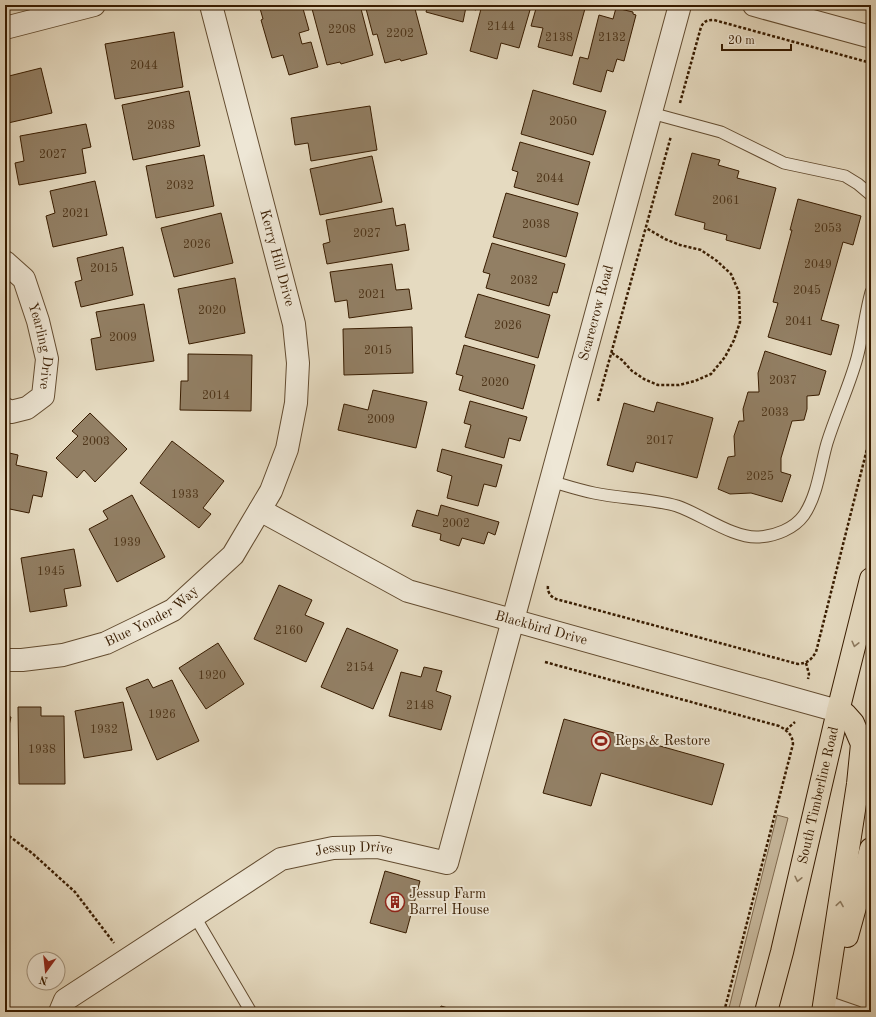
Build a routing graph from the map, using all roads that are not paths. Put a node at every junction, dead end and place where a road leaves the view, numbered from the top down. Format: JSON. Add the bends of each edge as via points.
{"nodes":[{"id":1,"x":94,"y":5,"type":"edge"},
{"id":2,"x":211,"y":5,"type":"edge"},
{"id":3,"x":680,"y":5,"type":"edge"},
{"id":4,"x":754,"y":5,"type":"edge"},
{"id":5,"x":5,"y":28,"type":"edge"},
{"id":6,"x":871,"y":37,"type":"edge"},
{"id":7,"x":651,"y":113,"type":"junction"},
{"id":8,"x":871,"y":196,"type":"edge"},
{"id":9,"x":5,"y":262,"type":"edge"},
{"id":10,"x":871,"y":292,"type":"edge"},
{"id":11,"x":5,"y":409,"type":"edge"},
{"id":12,"x":550,"y":481,"type":"junction"},
{"id":13,"x":260,"y":510,"type":"junction"},
{"id":14,"x":871,"y":579,"type":"edge"},
{"id":15,"x":512,"y":621,"type":"junction"},
{"id":16,"x":5,"y":660,"type":"edge"},
{"id":17,"x":838,"y":711,"type":"junction"},
{"id":18,"x":871,"y":849,"type":"edge"},
{"id":19,"x":194,"y":915,"type":"junction"},
{"id":20,"x":782,"y":952,"type":"junction"},
{"id":21,"x":825,"y":1009,"type":"edge"},
{"id":22,"x":60,"y":1012,"type":"edge"},
{"id":23,"x":251,"y":1012,"type":"edge"},
{"id":24,"x":766,"y":1012,"type":"edge"},
{"id":25,"x":781,"y":1012,"type":"edge"},
{"id":26,"x":857,"y":1012,"type":"edge"}],
"edges":[{"from":1,"to":5,"type":"street"},
{"from":2,"to":13,"type":"street","name":"Kerry Hill Drive","via":[[294,324],[298,363],[296,403],[287,449],[271,491]]},
{"from":3,"to":7,"type":"street","name":"Scarecrow Road"},
{"from":4,"to":6,"type":"street"},
{"from":7,"to":8,"type":"lane","via":[[721,132],[784,163],[845,176]]},
{"from":7,"to":12,"type":"street","name":"Scarecrow Road"},
{"from":9,"to":11,"type":"street","name":"Yearling Drive","via":[[24,279],[47,359],[43,396],[27,408],[11,412]]},
{"from":10,"to":12,"type":"lane","via":[[857,356],[832,429],[818,484],[803,516],[788,529],[773,535],[742,535],[678,507],[594,493]]},
{"from":12,"to":15,"type":"street","name":"Scarecrow Road"},
{"from":13,"to":15,"type":"street","name":"Blackbird Drive","via":[[408,591]]},
{"from":13,"to":16,"type":"street","name":"Blue Yonder Way","via":[[233,555],[173,610],[106,642],[64,655]]},
{"from":14,"to":17,"type":"main road","name":"South Timberline Road","one_way":true},
{"from":15,"to":17,"type":"street","name":"Blackbird Drive"},
{"from":15,"to":19,"type":"street","name":"Jessup Drive","via":[[447,863],[378,846],[333,848],[281,859]]},
{"from":17,"to":20,"type":"main road","name":"South Timberline Road","one_way":true},
{"from":21,"to":17,"type":"main road","one_way":true,"via":[[862,744],[853,723],[845,714]]},
{"from":18,"to":21,"type":"main road"},
{"from":19,"to":22,"type":"street","name":"Jessup Drive","via":[[66,1000]]},
{"from":19,"to":23,"type":"lane"},
{"from":20,"to":24,"type":"main road","name":"South Timberline Road"},
{"from":20,"to":25,"type":"main road"},
{"from":21,"to":26,"type":"lane"}]}
